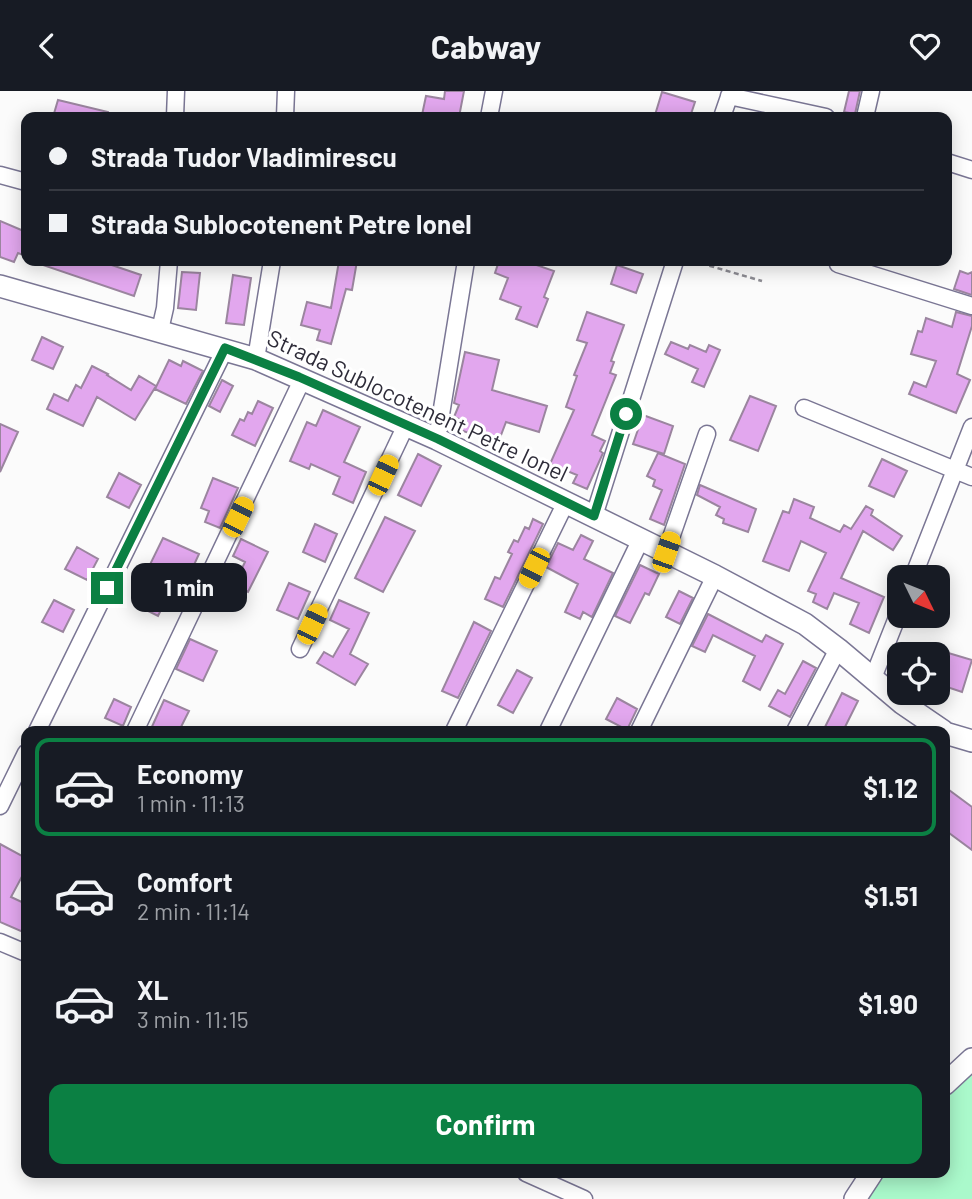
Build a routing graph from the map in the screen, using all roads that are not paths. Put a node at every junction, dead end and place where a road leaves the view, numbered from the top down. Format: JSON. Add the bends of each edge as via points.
{"nodes":[{"id":1,"x":176,"y":91,"type":"edge"},
{"id":2,"x":286,"y":91,"type":"edge"},
{"id":3,"x":494,"y":91,"type":"edge"},
{"id":4,"x":871,"y":91,"type":"edge"},
{"id":5,"x":730,"y":93,"type":"edge"},
{"id":6,"x":175,"y":112,"type":"edge"},
{"id":7,"x":285,"y":112,"type":"edge"},
{"id":8,"x":490,"y":112,"type":"edge"},
{"id":9,"x":724,"y":112,"type":"edge"},
{"id":10,"x":806,"y":112,"type":"edge"},
{"id":11,"x":866,"y":112,"type":"edge"},
{"id":12,"x":952,"y":164,"type":"edge"},
{"id":13,"x":972,"y":170,"type":"edge"},
{"id":14,"x":0,"y":176,"type":"edge"},
{"id":15,"x":21,"y":181,"type":"edge"},
{"id":16,"x":169,"y":266,"type":"edge"},
{"id":17,"x":271,"y":266,"type":"edge"},
{"id":18,"x":465,"y":266,"type":"edge"},
{"id":19,"x":673,"y":266,"type":"edge"},
{"id":20,"x":844,"y":266,"type":"edge"},
{"id":21,"x":0,"y":286,"type":"edge"},
{"id":22,"x":972,"y":306,"type":"edge"},
{"id":23,"x":160,"y":330,"type":"junction"},
{"id":24,"x":225,"y":348,"type":"junction"},
{"id":25,"x":257,"y":359,"type":"junction"},
{"id":26,"x":303,"y":378,"type":"junction"},
{"id":27,"x":804,"y":408,"type":"dead end"},
{"id":28,"x":406,"y":425,"type":"junction"},
{"id":29,"x":972,"y":427,"type":"edge"},
{"id":30,"x":707,"y":434,"type":"dead end"},
{"id":31,"x":438,"y":439,"type":"junction"},
{"id":32,"x":955,"y":471,"type":"junction"},
{"id":33,"x":972,"y":477,"type":"edge"},
{"id":34,"x":566,"y":502,"type":"junction"},
{"id":35,"x":594,"y":516,"type":"junction"},
{"id":36,"x":641,"y":540,"type":"junction"},
{"id":37,"x":666,"y":552,"type":"junction"},
{"id":38,"x":918,"y":565,"type":"edge"},
{"id":39,"x":715,"y":576,"type":"junction"},
{"id":40,"x":893,"y":628,"type":"edge"},
{"id":41,"x":300,"y":649,"type":"dead end"},
{"id":42,"x":838,"y":649,"type":"junction"},
{"id":43,"x":873,"y":678,"type":"junction"},
{"id":44,"x":39,"y":726,"type":"edge"},
{"id":45,"x":137,"y":726,"type":"edge"},
{"id":46,"x":456,"y":726,"type":"edge"},
{"id":47,"x":550,"y":726,"type":"edge"},
{"id":48,"x":641,"y":726,"type":"edge"},
{"id":49,"x":798,"y":726,"type":"edge"},
{"id":50,"x":934,"y":726,"type":"edge"},
{"id":51,"x":950,"y":734,"type":"edge"},
{"id":52,"x":972,"y":741,"type":"edge"},
{"id":53,"x":21,"y":763,"type":"edge"},
{"id":54,"x":0,"y":806,"type":"edge"},
{"id":55,"x":0,"y":941,"type":"edge"},
{"id":56,"x":21,"y":951,"type":"edge"},
{"id":57,"x":972,"y":1059,"type":"edge"},
{"id":58,"x":950,"y":1079,"type":"edge"},
{"id":59,"x":537,"y":1178,"type":"edge"},
{"id":60,"x":869,"y":1178,"type":"edge"},
{"id":61,"x":584,"y":1199,"type":"edge"},
{"id":62,"x":855,"y":1199,"type":"edge"}],
"edges":[{"from":1,"to":6,"type":"street"},
{"from":2,"to":7,"type":"street"},
{"from":3,"to":8,"type":"street"},
{"from":4,"to":11,"type":"street"},
{"from":5,"to":9,"type":"street"},
{"from":5,"to":10,"type":"street"},
{"from":12,"to":13,"type":"street"},
{"from":14,"to":15,"type":"street"},
{"from":16,"to":23,"type":"street"},
{"from":17,"to":25,"type":"street"},
{"from":18,"to":31,"type":"street"},
{"from":19,"to":35,"type":"street"},
{"from":20,"to":22,"type":"street"},
{"from":21,"to":23,"type":"main road","name":"Strada Sublocotenent Petre Ionel"},
{"from":23,"to":24,"type":"main road","name":"Strada Sublocotenent Petre Ionel"},
{"from":24,"to":25,"type":"main road","name":"Strada Sublocotenent Petre Ionel"},
{"from":24,"to":44,"type":"street"},
{"from":25,"to":26,"type":"main road","name":"Strada Sublocotenent Petre Ionel"},
{"from":26,"to":28,"type":"main road","name":"Strada Sublocotenent Petre Ionel"},
{"from":26,"to":45,"type":"street"},
{"from":27,"to":32,"type":"street"},
{"from":28,"to":31,"type":"main road","name":"Strada Sublocotenent Petre Ionel"},
{"from":28,"to":41,"type":"street"},
{"from":29,"to":32,"type":"street"},
{"from":30,"to":37,"type":"street"},
{"from":31,"to":34,"type":"main road","name":"Strada Sublocotenent Petre Ionel"},
{"from":32,"to":33,"type":"street"},
{"from":32,"to":38,"type":"street"},
{"from":34,"to":35,"type":"main road","name":"Strada Sublocotenent Petre Ionel"},
{"from":34,"to":46,"type":"street"},
{"from":35,"to":36,"type":"main road","name":"Strada Sublocotenent Petre Ionel"},
{"from":36,"to":37,"type":"main road","name":"Strada Sublocotenent Petre Ionel"},
{"from":36,"to":47,"type":"street"},
{"from":37,"to":39,"type":"main road","name":"Strada Sublocotenent Petre Ionel"},
{"from":39,"to":42,"type":"main road","name":"Strada Sublocotenent Petre Ionel","via":[[805,624]]},
{"from":39,"to":48,"type":"street"},
{"from":40,"to":43,"type":"street"},
{"from":42,"to":43,"type":"main road","name":"Strada Sublocotenent Petre Ionel"},
{"from":42,"to":49,"type":"street"},
{"from":43,"to":50,"type":"main road","name":"Strada Sublocotenent Petre Ionel"},
{"from":51,"to":52,"type":"main road","name":"Strada Sublocotenent Petre Ionel"},
{"from":53,"to":54,"type":"street"},
{"from":55,"to":56,"type":"street"},
{"from":57,"to":58,"type":"main road"},
{"from":59,"to":61,"type":"street"},
{"from":60,"to":62,"type":"main road"}]}
